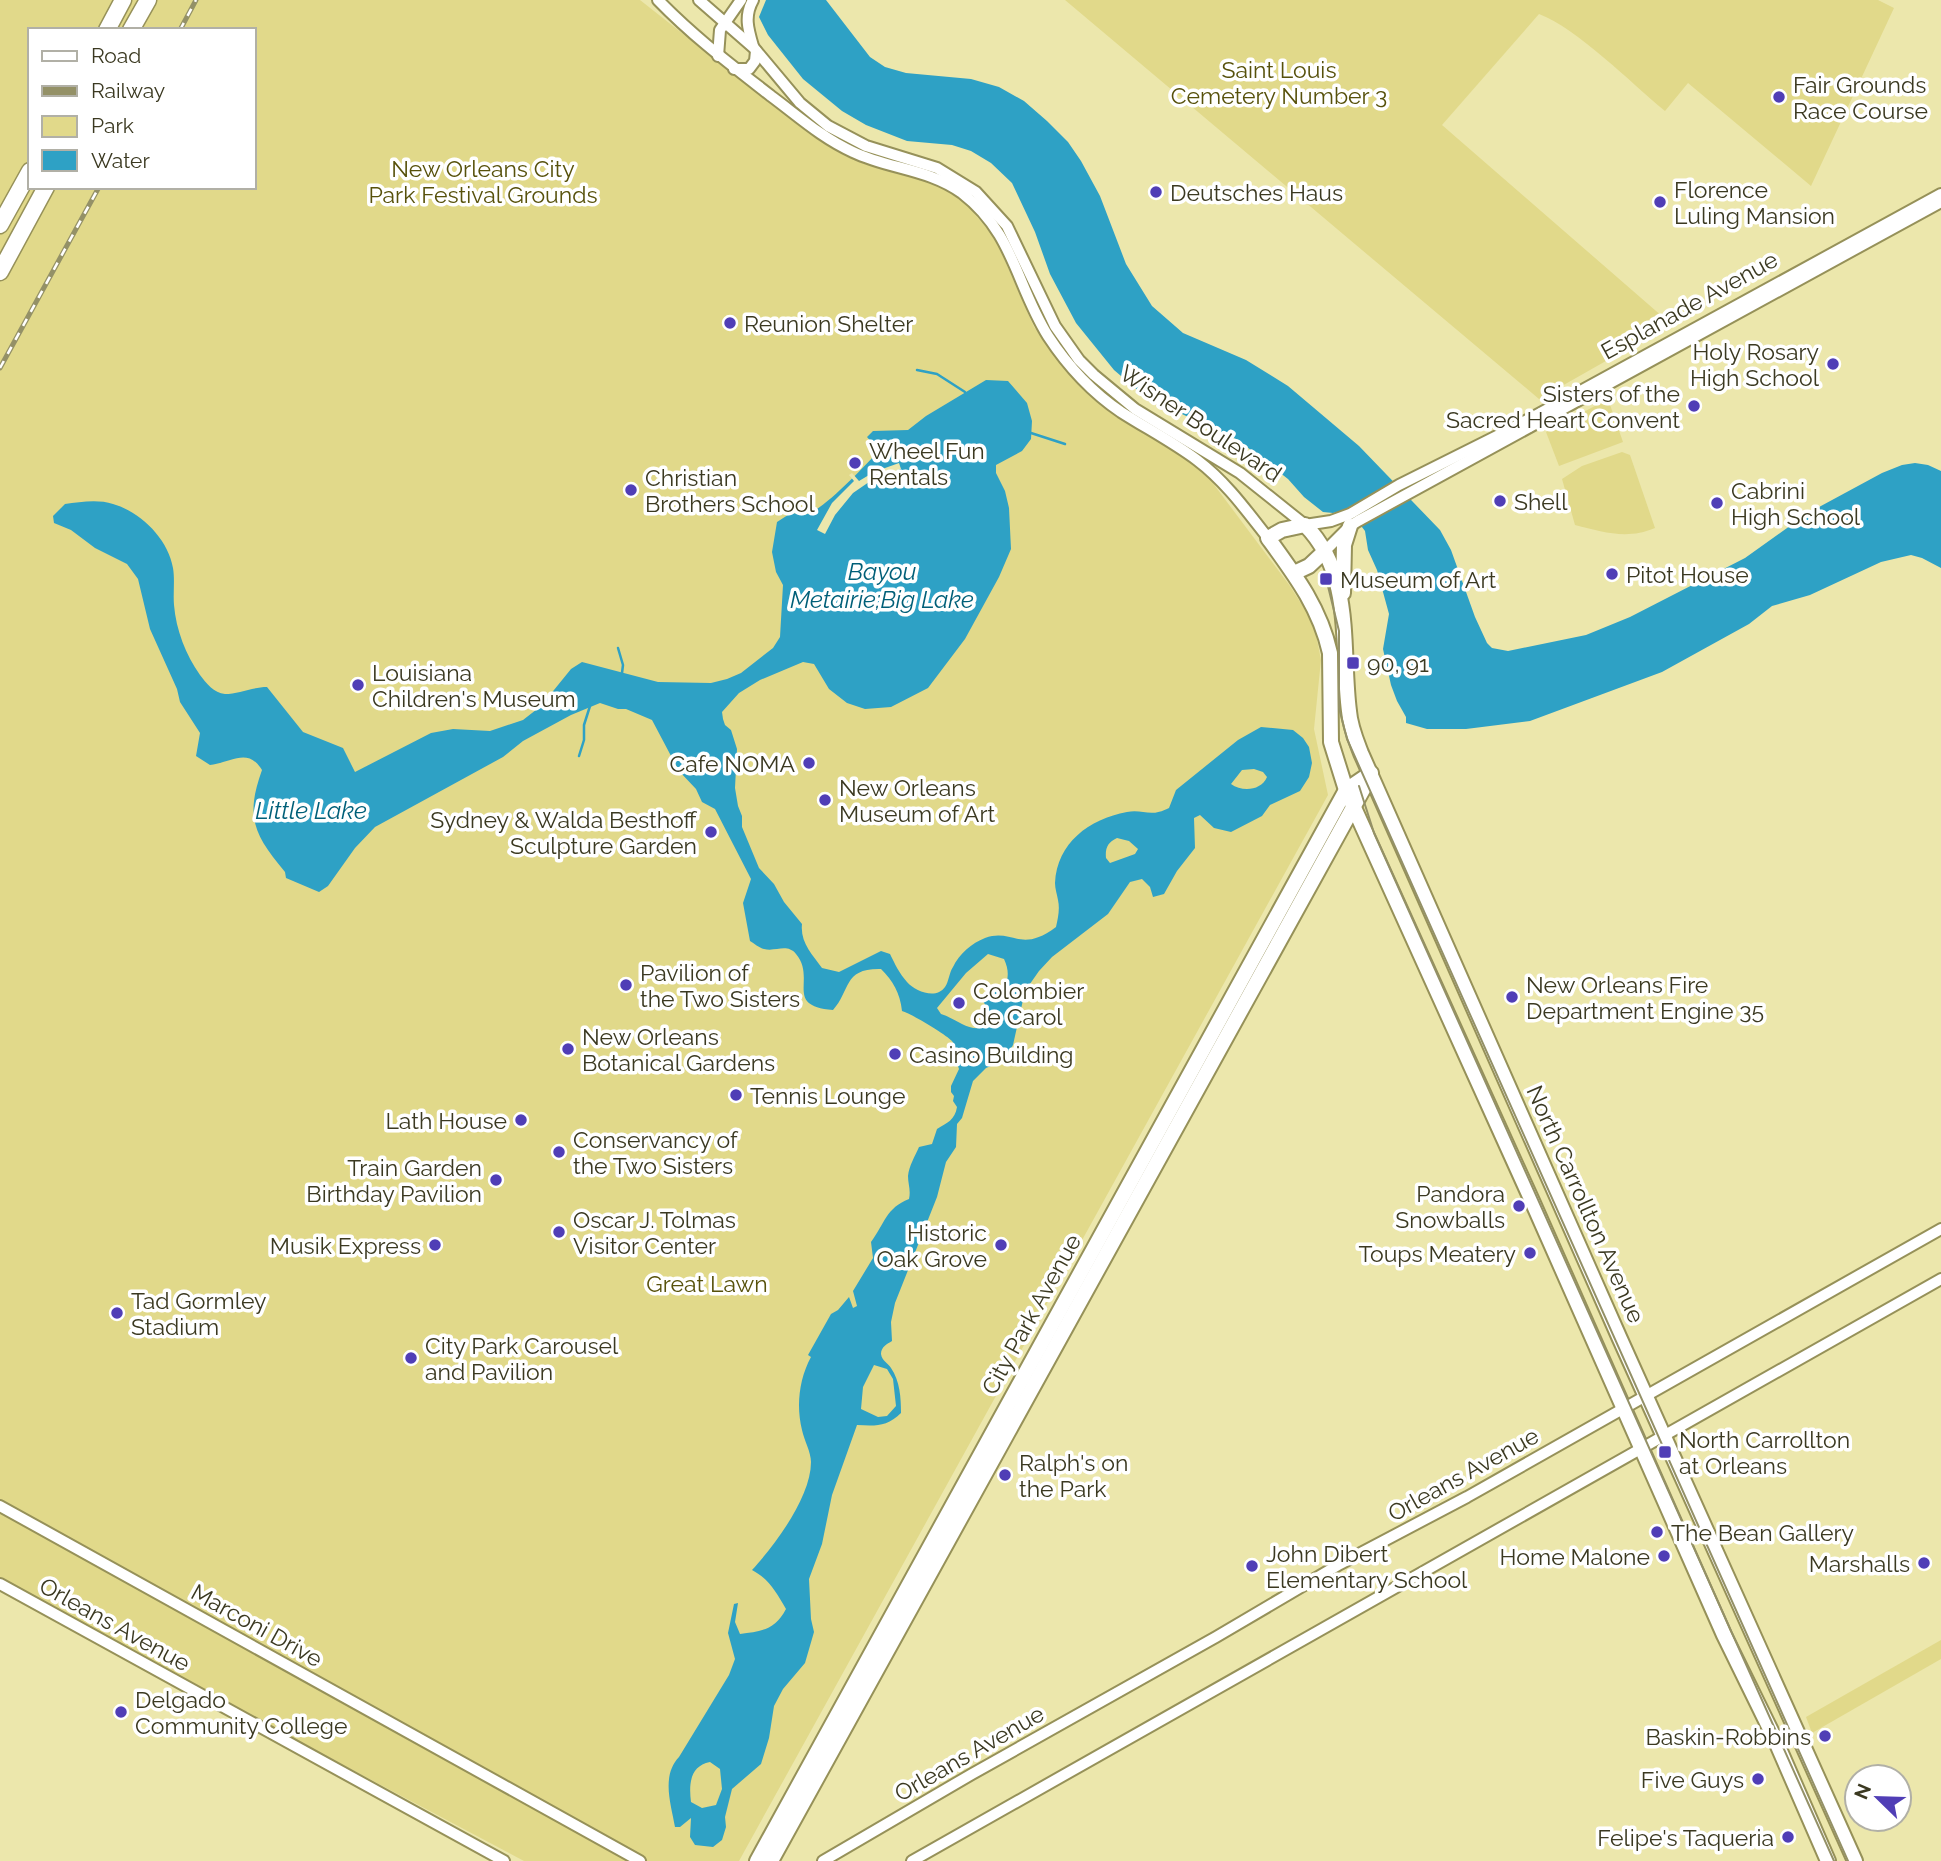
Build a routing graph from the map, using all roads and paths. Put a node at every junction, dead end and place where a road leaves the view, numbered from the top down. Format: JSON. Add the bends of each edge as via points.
{"nodes":[{"id":1,"x":123,"y":0,"type":"edge"},
{"id":2,"x":148,"y":0,"type":"edge"},
{"id":3,"x":658,"y":0,"type":"edge"},
{"id":4,"x":699,"y":0,"type":"edge"},
{"id":5,"x":741,"y":0,"type":"edge"},
{"id":6,"x":753,"y":0,"type":"edge"},
{"id":7,"x":725,"y":22,"type":"junction"},
{"id":8,"x":108,"y":28,"type":"edge"},
{"id":9,"x":132,"y":28,"type":"edge"},
{"id":10,"x":755,"y":50,"type":"junction"},
{"id":11,"x":718,"y":56,"type":"junction"},
{"id":12,"x":734,"y":69,"type":"junction"},
{"id":13,"x":28,"y":175,"type":"edge"},
{"id":14,"x":45,"y":189,"type":"edge"},
{"id":15,"x":1941,"y":194,"type":"edge"},
{"id":16,"x":1941,"y":202,"type":"edge"},
{"id":17,"x":0,"y":225,"type":"edge"},
{"id":18,"x":0,"y":272,"type":"edge"},
{"id":19,"x":1614,"y":377,"type":"junction"},
{"id":20,"x":1574,"y":399,"type":"junction"},
{"id":21,"x":1352,"y":520,"type":"junction"},
{"id":22,"x":1305,"y":525,"type":"junction"},
{"id":23,"x":1268,"y":538,"type":"junction"},
{"id":24,"x":1325,"y":551,"type":"junction"},
{"id":25,"x":1294,"y":573,"type":"junction"},
{"id":26,"x":1343,"y":615,"type":"junction"},
{"id":27,"x":1371,"y":773,"type":"junction"},
{"id":28,"x":1346,"y":790,"type":"junction"},
{"id":29,"x":1354,"y":804,"type":"junction"},
{"id":30,"x":1466,"y":989,"type":"junction"},
{"id":31,"x":1443,"y":1001,"type":"junction"},
{"id":32,"x":1941,"y":1229,"type":"edge"},
{"id":33,"x":1941,"y":1279,"type":"edge"},
{"id":34,"x":1646,"y":1395,"type":"junction"},
{"id":35,"x":1623,"y":1409,"type":"junction"},
{"id":36,"x":1663,"y":1435,"type":"junction"},
{"id":37,"x":1640,"y":1448,"type":"junction"},
{"id":38,"x":0,"y":1506,"type":"edge"},
{"id":39,"x":0,"y":1584,"type":"edge"},
{"id":40,"x":1794,"y":1727,"type":"junction"},
{"id":41,"x":1774,"y":1737,"type":"junction"},
{"id":42,"x":504,"y":1861,"type":"edge"},
{"id":43,"x":640,"y":1861,"type":"edge"},
{"id":44,"x":757,"y":1861,"type":"edge"},
{"id":45,"x":771,"y":1861,"type":"edge"},
{"id":46,"x":823,"y":1861,"type":"edge"},
{"id":47,"x":912,"y":1861,"type":"edge"},
{"id":48,"x":1828,"y":1861,"type":"edge"},
{"id":49,"x":1855,"y":1861,"type":"edge"}],
"edges":[{"from":1,"to":8,"type":"highway"},
{"from":2,"to":9,"type":"highway"},
{"from":3,"to":11,"type":"street","name":"Wisner Boulevard"},
{"from":4,"to":7,"type":"street","name":"Wisner Boulevard"},
{"from":5,"to":7,"type":"street"},
{"from":6,"to":10,"type":"street","via":[[747,25]]},
{"from":7,"to":10,"type":"street","name":"Wisner Boulevard"},
{"from":7,"to":11,"type":"street"},
{"from":10,"to":12,"type":"street","via":[[750,69]]},
{"from":10,"to":22,"type":"street","name":"Wisner Boulevard","via":[[800,103],[839,133],[881,152],[937,168],[976,192],[1007,226],[1045,310],[1086,368],[1123,401],[1240,473]]},
{"from":11,"to":12,"type":"street","name":"Wisner Boulevard"},
{"from":12,"to":23,"type":"street","name":"Wisner Boulevard","via":[[824,137],[863,157],[936,179],[975,205],[997,229],[1039,319],[1073,368],[1119,411],[1215,475]]},
{"from":13,"to":17,"type":"highway"},
{"from":14,"to":18,"type":"highway"},
{"from":15,"to":19,"type":"street","name":"Esplanade Avenue"},
{"from":16,"to":19,"type":"street","name":"Esplanade Avenue"},
{"from":19,"to":20,"type":"street","name":"Esplanade Avenue"},
{"from":20,"to":21,"type":"street","name":"Esplanade Avenue","via":[[1410,494]]},
{"from":20,"to":21,"type":"street","name":"Esplanade Avenue","via":[[1399,485]]},
{"from":21,"to":22,"type":"street","name":"Esplanade Avenue"},
{"from":21,"to":24,"type":"street","name":"Esplanade Avenue"},
{"from":21,"to":26,"type":"main road","via":[[1344,545]]},
{"from":22,"to":23,"type":"main road","name":"Esplanade Avenue"},
{"from":22,"to":24,"type":"main road","name":"Wisner Boulevard"},
{"from":23,"to":25,"type":"main road","name":"Wisner Boulevard"},
{"from":24,"to":25,"type":"main road","name":"Esplanade Avenue"},
{"from":24,"to":26,"type":"main road","name":"North Carrollton Avenue"},
{"from":25,"to":28,"type":"main road","name":"North Carrollton Avenue","via":[[1322,621],[1330,653],[1331,742]]},
{"from":26,"to":27,"type":"main road","name":"North Carrollton Avenue","via":[[1349,712],[1353,734]]},
{"from":27,"to":28,"type":"main road"},
{"from":27,"to":29,"type":"main road","name":"City Park Avenue"},
{"from":27,"to":30,"type":"main road","name":"North Carrollton Avenue"},
{"from":28,"to":29,"type":"main road","name":"North Carrollton Avenue"},
{"from":28,"to":44,"type":"main road","name":"City Park Avenue"},
{"from":29,"to":31,"type":"main road","name":"North Carrollton Avenue"},
{"from":29,"to":45,"type":"main road","name":"City Park Avenue"},
{"from":30,"to":31,"type":"main road"},
{"from":30,"to":34,"type":"main road","name":"North Carrollton Avenue"},
{"from":31,"to":35,"type":"main road","name":"North Carrollton Avenue"},
{"from":32,"to":34,"type":"street","name":"Orleans Avenue"},
{"from":33,"to":36,"type":"street"},
{"from":34,"to":35,"type":"street","name":"Orleans Avenue"},
{"from":34,"to":36,"type":"main road","name":"North Carrollton Avenue"},
{"from":35,"to":37,"type":"main road","name":"North Carrollton Avenue"},
{"from":35,"to":46,"type":"street","name":"Orleans Avenue","via":[[1340,1564]]},
{"from":36,"to":37,"type":"street"},
{"from":36,"to":40,"type":"main road","name":"North Carrollton Avenue"},
{"from":37,"to":41,"type":"main road","name":"North Carrollton Avenue"},
{"from":37,"to":47,"type":"street"},
{"from":38,"to":43,"type":"street","name":"Marconi Drive"},
{"from":39,"to":42,"type":"street","name":"Orleans Avenue"},
{"from":40,"to":41,"type":"main road"},
{"from":40,"to":49,"type":"main road","name":"North Carrollton Avenue"},
{"from":41,"to":48,"type":"main road","name":"North Carrollton Avenue"}]}
